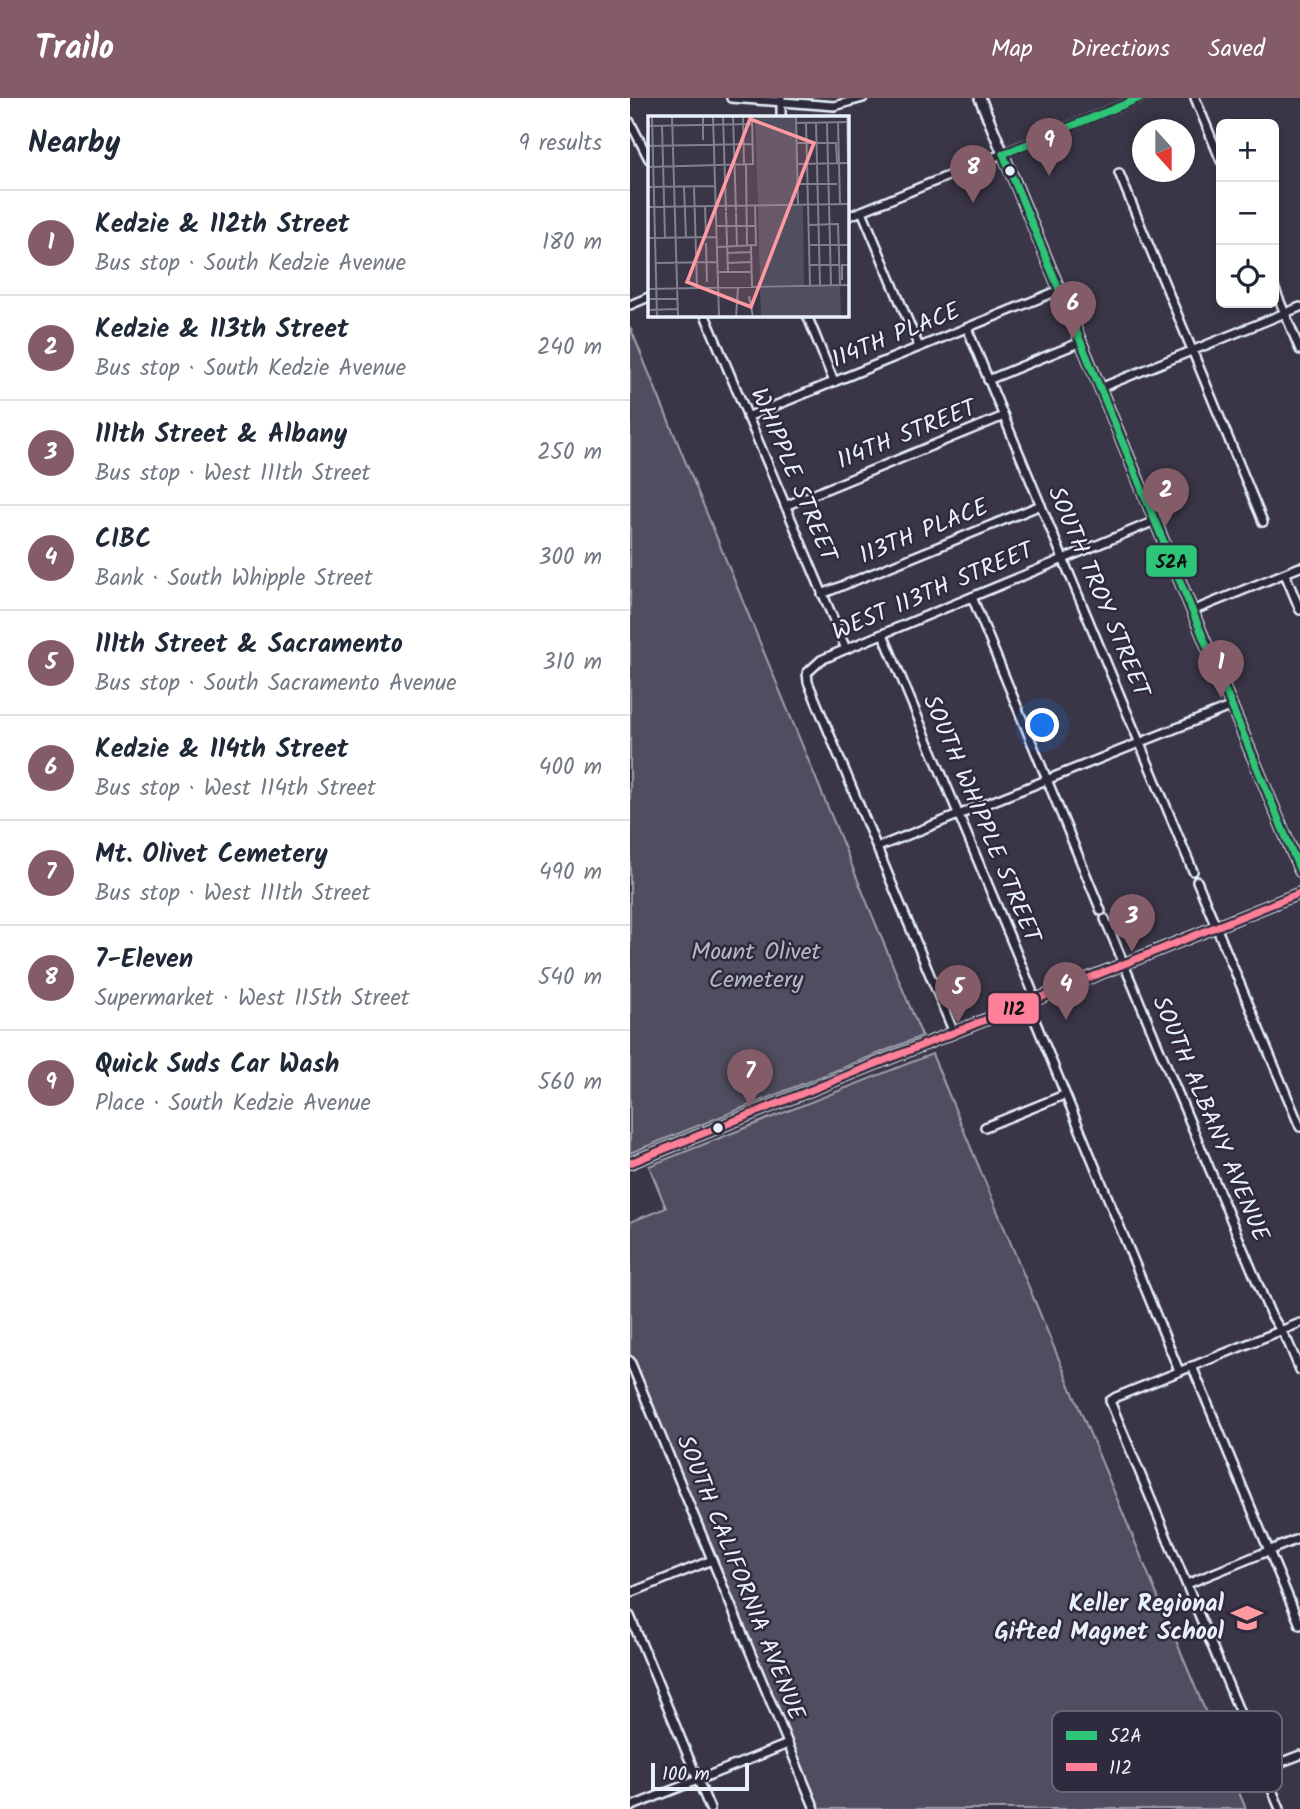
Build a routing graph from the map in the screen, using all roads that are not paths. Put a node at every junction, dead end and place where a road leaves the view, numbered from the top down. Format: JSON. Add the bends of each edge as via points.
{"nodes":[{"id":1,"x":731,"y":98,"type":"edge"},
{"id":2,"x":863,"y":98,"type":"edge"},
{"id":3,"x":980,"y":98,"type":"edge"},
{"id":4,"x":1140,"y":98,"type":"edge"},
{"id":5,"x":1195,"y":98,"type":"edge"},
{"id":6,"x":780,"y":101,"type":"edge"},
{"id":7,"x":630,"y":122,"type":"edge"},
{"id":8,"x":1216,"y":149,"type":"edge"},
{"id":9,"x":1003,"y":154,"type":"junction"},
{"id":10,"x":648,"y":157,"type":"edge"},
{"id":11,"x":1119,"y":173,"type":"dead end"},
{"id":12,"x":862,"y":211,"type":"junction"},
{"id":13,"x":849,"y":216,"type":"edge"},
{"id":14,"x":1059,"y":290,"type":"junction"},
{"id":15,"x":648,"y":297,"type":"edge"},
{"id":16,"x":1279,"y":300,"type":"edge"},
{"id":17,"x":630,"y":305,"type":"edge"},
{"id":18,"x":1300,"y":307,"type":"edge"},
{"id":19,"x":1284,"y":313,"type":"junction"},
{"id":20,"x":706,"y":317,"type":"edge"},
{"id":21,"x":808,"y":317,"type":"edge"},
{"id":22,"x":967,"y":328,"type":"junction"},
{"id":23,"x":1081,"y":342,"type":"junction"},
{"id":24,"x":919,"y":347,"type":"junction"},
{"id":25,"x":1300,"y":350,"type":"edge"},
{"id":26,"x":1192,"y":351,"type":"junction"},
{"id":27,"x":988,"y":380,"type":"junction"},
{"id":28,"x":834,"y":382,"type":"junction"},
{"id":29,"x":1100,"y":388,"type":"junction"},
{"id":30,"x":1004,"y":416,"type":"junction"},
{"id":31,"x":747,"y":417,"type":"junction"},
{"id":32,"x":1041,"y":505,"type":"junction"},
{"id":33,"x":785,"y":506,"type":"junction"},
{"id":34,"x":1155,"y":521,"type":"junction"},
{"id":35,"x":1263,"y":522,"type":"dead end"},
{"id":36,"x":1063,"y":559,"type":"junction"},
{"id":37,"x":1300,"y":568,"type":"edge"},
{"id":38,"x":1285,"y":574,"type":"junction"},
{"id":39,"x":822,"y":594,"type":"junction"},
{"id":40,"x":972,"y":597,"type":"junction"},
{"id":41,"x":1300,"y":610,"type":"edge"},
{"id":42,"x":1192,"y":611,"type":"junction"},
{"id":43,"x":883,"y":634,"type":"junction"},
{"id":44,"x":846,"y":649,"type":"junction"},
{"id":45,"x":1232,"y":706,"type":"junction"},
{"id":46,"x":1140,"y":743,"type":"junction"},
{"id":47,"x":1047,"y":779,"type":"junction"},
{"id":48,"x":959,"y":815,"type":"junction"},
{"id":49,"x":878,"y":847,"type":"junction"},
{"id":50,"x":1193,"y":871,"type":"dead end"},
{"id":51,"x":1300,"y":871,"type":"edge"},
{"id":52,"x":1197,"y":881,"type":"dead end"},
{"id":53,"x":1300,"y":893,"type":"edge"},
{"id":54,"x":1101,"y":911,"type":"dead end"},
{"id":55,"x":1105,"y":919,"type":"dead end"},
{"id":56,"x":1216,"y":927,"type":"junction"},
{"id":57,"x":1124,"y":964,"type":"junction"},
{"id":58,"x":1032,"y":1001,"type":"junction"},
{"id":59,"x":954,"y":1033,"type":"junction"},
{"id":60,"x":1064,"y":1095,"type":"junction"},
{"id":61,"x":985,"y":1127,"type":"dead end"},
{"id":62,"x":1300,"y":1127,"type":"edge"},
{"id":63,"x":630,"y":1163,"type":"edge"},
{"id":64,"x":1300,"y":1323,"type":"edge"},
{"id":65,"x":1281,"y":1331,"type":"junction"},
{"id":66,"x":630,"y":1361,"type":"edge"},
{"id":67,"x":1192,"y":1366,"type":"junction"},
{"id":68,"x":1300,"y":1370,"type":"edge"},
{"id":69,"x":1179,"y":1371,"type":"junction"},
{"id":70,"x":633,"y":1377,"type":"edge"},
{"id":71,"x":1300,"y":1538,"type":"edge"},
{"id":72,"x":1269,"y":1550,"type":"junction"},
{"id":73,"x":712,"y":1560,"type":"junction"},
{"id":74,"x":1186,"y":1584,"type":"junction"},
{"id":75,"x":630,"y":1593,"type":"edge"},
{"id":76,"x":630,"y":1616,"type":"edge"},
{"id":77,"x":1300,"y":1625,"type":"edge"},
{"id":78,"x":1240,"y":1711,"type":"edge"},
{"id":79,"x":788,"y":1744,"type":"junction"},
{"id":80,"x":1300,"y":1755,"type":"edge"},
{"id":81,"x":1282,"y":1762,"type":"edge"},
{"id":82,"x":698,"y":1780,"type":"junction"},
{"id":83,"x":1273,"y":1792,"type":"edge"},
{"id":84,"x":630,"y":1807,"type":"edge"},
{"id":85,"x":710,"y":1809,"type":"edge"},
{"id":86,"x":815,"y":1809,"type":"edge"},
{"id":87,"x":1280,"y":1809,"type":"edge"}],
"edges":[{"from":1,"to":6,"type":"street"},
{"from":2,"to":6,"type":"street","via":[[834,106]]},
{"from":3,"to":9,"type":"main road"},
{"from":4,"to":9,"type":"street"},
{"from":5,"to":8,"type":"street"},
{"from":7,"to":10,"type":"street"},
{"from":9,"to":12,"type":"street"},
{"from":9,"to":14,"type":"main road"},
{"from":11,"to":26,"type":"street"},
{"from":12,"to":13,"type":"street"},
{"from":12,"to":24,"type":"street"},
{"from":14,"to":22,"type":"street","name":"114TH PLACE"},
{"from":14,"to":23,"type":"main road"},
{"from":15,"to":17,"type":"street"},
{"from":16,"to":19,"type":"street"},
{"from":18,"to":19,"type":"street"},
{"from":19,"to":25,"type":"street"},
{"from":19,"to":26,"type":"street"},
{"from":20,"to":31,"type":"street","name":"WHIPPLE STREET"},
{"from":21,"to":28,"type":"street"},
{"from":22,"to":24,"type":"street","name":"114TH PLACE"},
{"from":22,"to":27,"type":"street","name":"SOUTH TROY STREET"},
{"from":23,"to":27,"type":"street"},
{"from":23,"to":29,"type":"main road"},
{"from":24,"to":28,"type":"street","name":"114TH PLACE"},
{"from":26,"to":29,"type":"street"},
{"from":26,"to":35,"type":"street"},
{"from":27,"to":30,"type":"street","name":"SOUTH TROY STREET"},
{"from":28,"to":31,"type":"street","name":"114TH PLACE"},
{"from":29,"to":34,"type":"main road"},
{"from":30,"to":32,"type":"street","name":"SOUTH TROY STREET"},
{"from":30,"to":33,"type":"street","name":"114TH STREET"},
{"from":31,"to":33,"type":"street","name":"WHIPPLE STREET"},
{"from":32,"to":36,"type":"street","name":"SOUTH TROY STREET"},
{"from":32,"to":39,"type":"street","name":"113TH PLACE"},
{"from":33,"to":39,"type":"street","name":"WHIPPLE STREET"},
{"from":34,"to":36,"type":"street","name":"WEST 113TH STREET"},
{"from":34,"to":42,"type":"main road"},
{"from":36,"to":40,"type":"street","name":"WEST 113TH STREET"},
{"from":36,"to":46,"type":"street","name":"SOUTH TROY STREET"},
{"from":37,"to":38,"type":"street"},
{"from":38,"to":41,"type":"street"},
{"from":38,"to":42,"type":"street"},
{"from":39,"to":44,"type":"street","name":"WHIPPLE STREET"},
{"from":40,"to":43,"type":"street","name":"WEST 113TH STREET"},
{"from":40,"to":47,"type":"street"},
{"from":42,"to":45,"type":"main road"},
{"from":43,"to":44,"type":"street","name":"WEST 113TH STREET"},
{"from":43,"to":48,"type":"street","name":"SOUTH WHIPPLE STREET"},
{"from":44,"to":49,"type":"street","name":"WEST 113TH STREET","via":[[821,660],[807,673],[808,682]]},
{"from":45,"to":46,"type":"street"},
{"from":45,"to":51,"type":"main road"},
{"from":46,"to":47,"type":"street"},
{"from":46,"to":50,"type":"street","name":"SOUTH TROY STREET"},
{"from":47,"to":48,"type":"street"},
{"from":47,"to":54,"type":"street"},
{"from":48,"to":49,"type":"street"},
{"from":48,"to":58,"type":"street","name":"SOUTH WHIPPLE STREET","via":[[1032,989]]},
{"from":49,"to":59,"type":"street"},
{"from":52,"to":56,"type":"street"},
{"from":53,"to":56,"type":"main road"},
{"from":55,"to":57,"type":"street","name":"SOUTH ALBANY AVENUE"},
{"from":56,"to":57,"type":"main road"},
{"from":56,"to":62,"type":"street"},
{"from":57,"to":58,"type":"main road"},
{"from":57,"to":65,"type":"street","name":"SOUTH ALBANY AVENUE"},
{"from":58,"to":59,"type":"main road"},
{"from":58,"to":60,"type":"street","name":"SOUTH WHIPPLE STREET","via":[[1032,1013]]},
{"from":59,"to":63,"type":"main road"},
{"from":60,"to":61,"type":"street"},
{"from":60,"to":69,"type":"street","name":"SOUTH WHIPPLE STREET"},
{"from":64,"to":65,"type":"street"},
{"from":65,"to":67,"type":"street"},
{"from":65,"to":68,"type":"street","name":"SOUTH ALBANY AVENUE"},
{"from":66,"to":70,"type":"street","name":"SOUTH CALIFORNIA AVENUE"},
{"from":67,"to":69,"type":"street"},
{"from":67,"to":72,"type":"street"},
{"from":69,"to":74,"type":"street","via":[[1111,1401]]},
{"from":70,"to":73,"type":"street","name":"SOUTH CALIFORNIA AVENUE"},
{"from":71,"to":72,"type":"street"},
{"from":72,"to":74,"type":"street"},
{"from":72,"to":77,"type":"street"},
{"from":73,"to":75,"type":"street"},
{"from":73,"to":79,"type":"street","name":"SOUTH CALIFORNIA AVENUE"},
{"from":74,"to":78,"type":"street"},
{"from":76,"to":82,"type":"street"},
{"from":79,"to":82,"type":"street"},
{"from":79,"to":86,"type":"street","name":"SOUTH CALIFORNIA AVENUE"},
{"from":80,"to":81,"type":"street"},
{"from":82,"to":84,"type":"street"},
{"from":82,"to":85,"type":"street"},
{"from":83,"to":87,"type":"street"}]}
